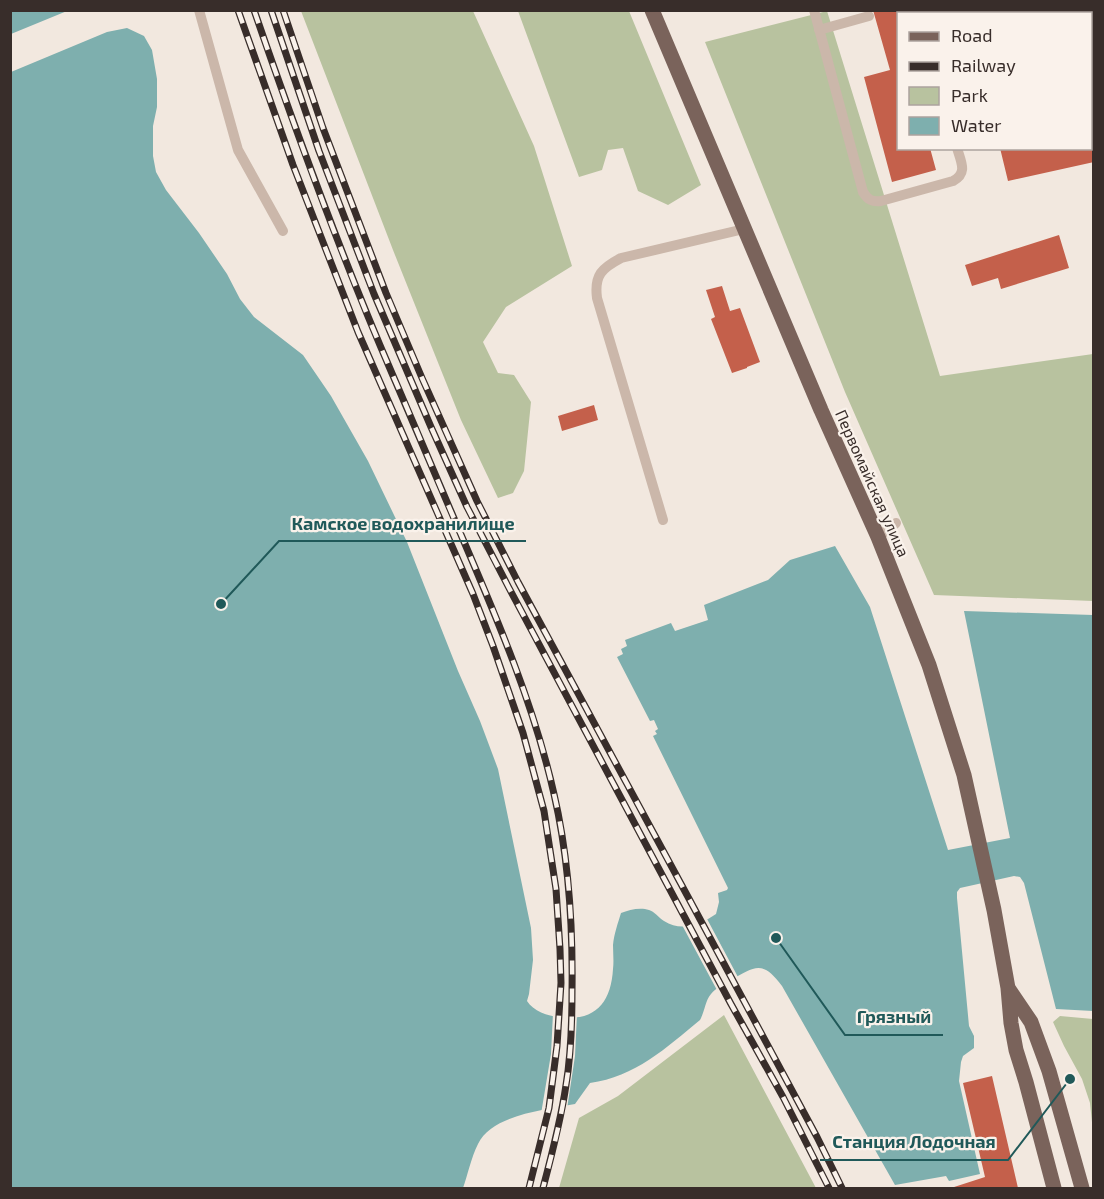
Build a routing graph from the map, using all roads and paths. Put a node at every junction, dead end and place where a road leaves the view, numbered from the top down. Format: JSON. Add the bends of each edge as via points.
{"nodes":[{"id":1,"x":199,"y":10,"type":"edge"},
{"id":2,"x":652,"y":10,"type":"edge"},
{"id":3,"x":814,"y":10,"type":"edge"},
{"id":4,"x":869,"y":16,"type":"dead end"},
{"id":5,"x":819,"y":30,"type":"junction"},
{"id":6,"x":958,"y":150,"type":"edge"},
{"id":7,"x":744,"y":229,"type":"junction"},
{"id":8,"x":283,"y":231,"type":"dead end"},
{"id":9,"x":663,"y":520,"type":"dead end"},
{"id":10,"x":896,"y":523,"type":"dead end"},
{"id":11,"x":878,"y":537,"type":"junction"},
{"id":12,"x":1008,"y":988,"type":"junction"},
{"id":13,"x":1054,"y":1188,"type":"edge"},
{"id":14,"x":1082,"y":1188,"type":"edge"}],
"edges":[{"from":1,"to":8,"type":"lane","via":[[238,150]]},
{"from":2,"to":7,"type":"main road","name":"Первомайская улица"},
{"from":3,"to":5,"type":"lane"},
{"from":4,"to":5,"type":"lane"},
{"from":5,"to":6,"type":"lane","via":[[866,197],[873,202],[881,201],[958,179],[962,168]]},
{"from":7,"to":9,"type":"lane","via":[[621,258],[608,265],[595,286]]},
{"from":7,"to":11,"type":"main road","name":"Первомайская улица"},
{"from":10,"to":11,"type":"lane"},
{"from":11,"to":12,"type":"main road","name":"Первомайская улица","via":[[936,686],[964,775]]},
{"from":12,"to":13,"type":"main road","name":"Первомайская улица","via":[[1016,1050]]},
{"from":12,"to":14,"type":"main road","name":"Первомайская улица","via":[[1031,1022]]}]}
